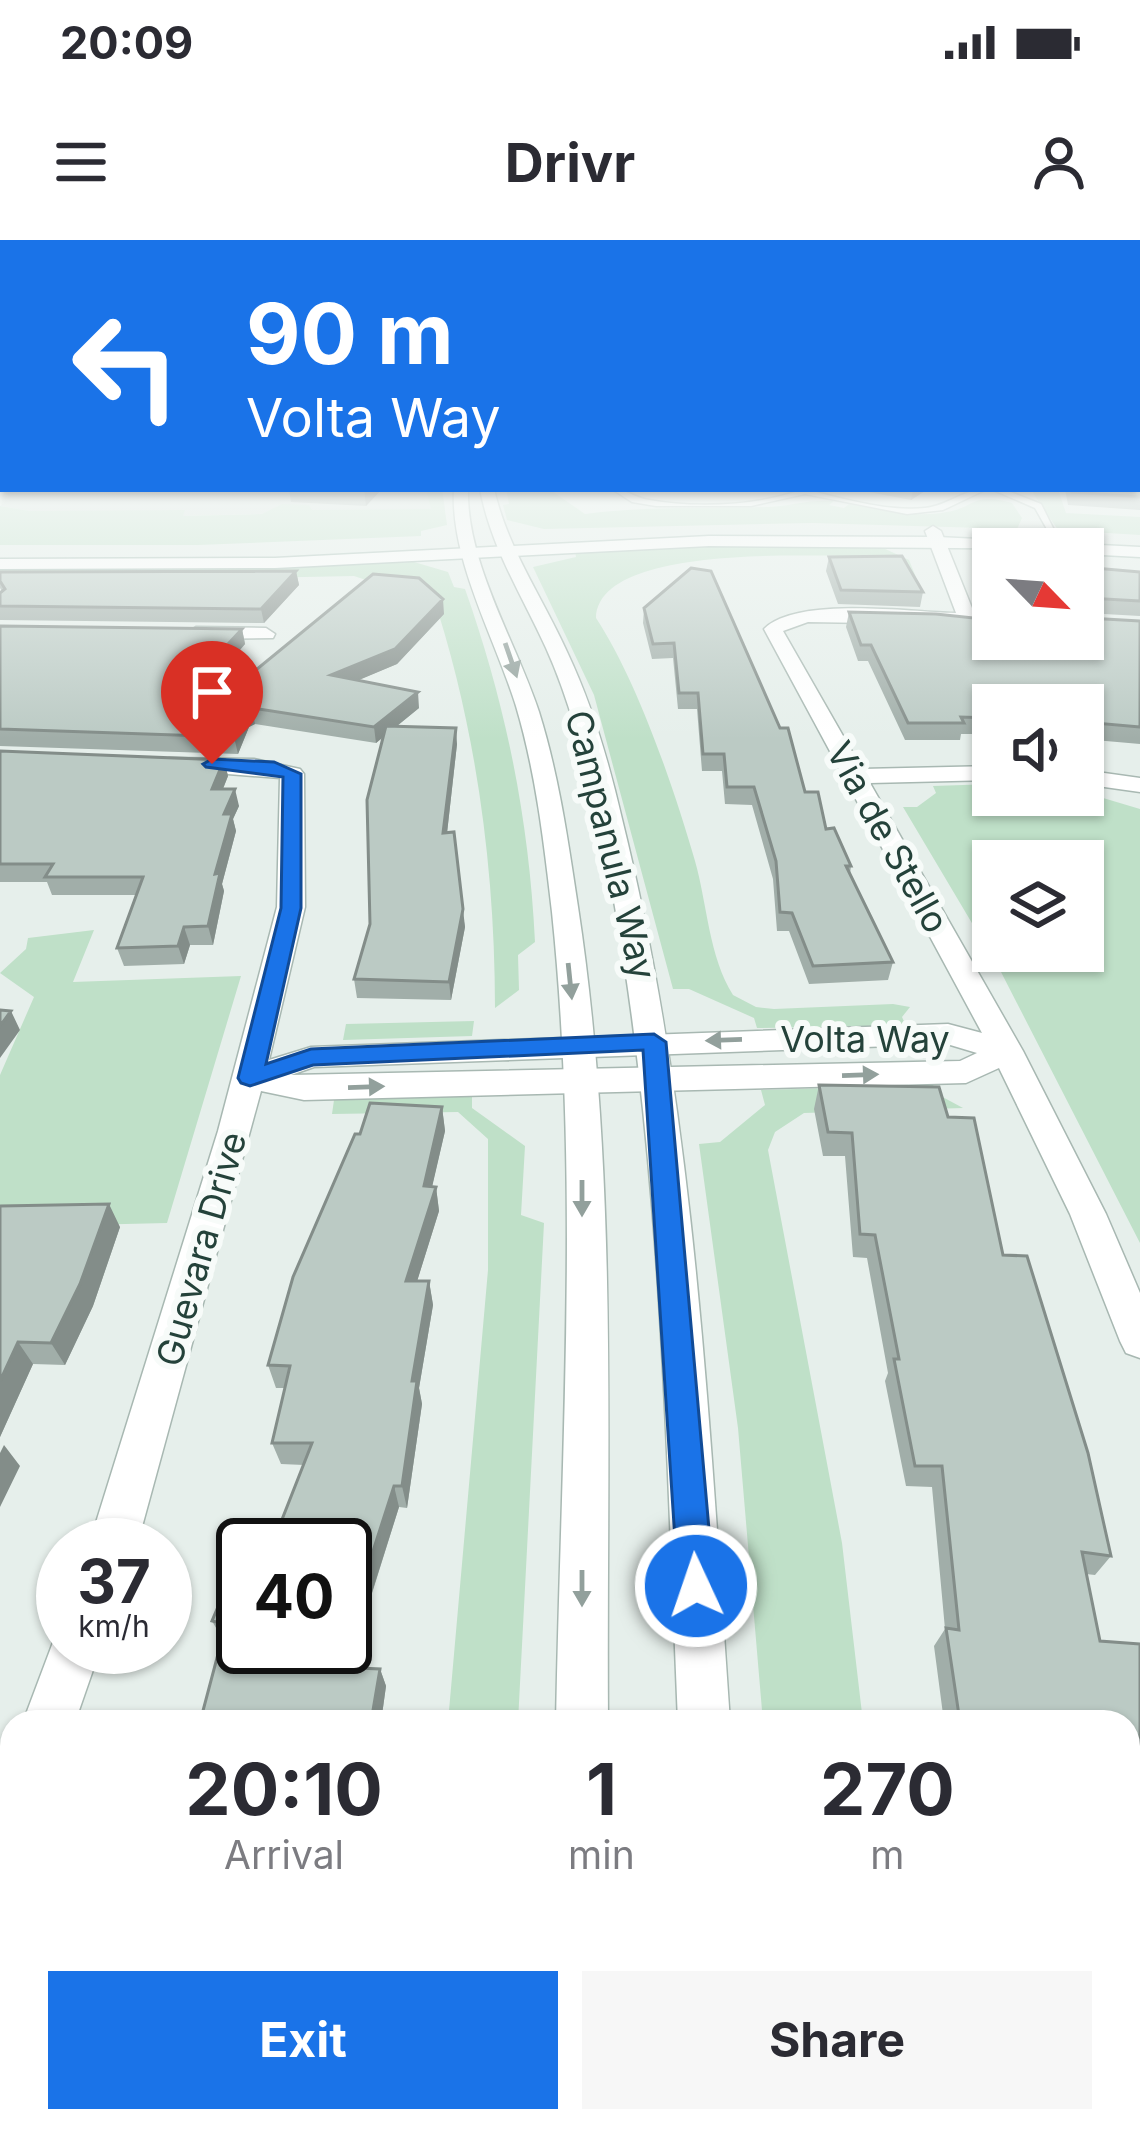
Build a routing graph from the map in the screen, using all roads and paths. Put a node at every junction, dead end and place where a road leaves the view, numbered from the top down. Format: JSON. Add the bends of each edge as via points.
{"nodes":[{"id":1,"x":256,"y":562,"type":"edge"},
{"id":2,"x":472,"y":562,"type":"edge"},
{"id":3,"x":511,"y":562,"type":"edge"},
{"id":4,"x":946,"y":562,"type":"edge"},
{"id":5,"x":0,"y":564,"type":"edge"},
{"id":6,"x":967,"y":617,"type":"junction"},
{"id":7,"x":972,"y":617,"type":"edge"},
{"id":8,"x":177,"y":633,"type":"edge"},
{"id":9,"x":266,"y":634,"type":"edge"},
{"id":10,"x":162,"y":762,"type":"edge"},
{"id":11,"x":972,"y":773,"type":"edge"},
{"id":12,"x":855,"y":776,"type":"junction"},
{"id":13,"x":1104,"y":780,"type":"edge"},
{"id":14,"x":1140,"y":785,"type":"edge"},
{"id":15,"x":1007,"y":1051,"type":"junction"},
{"id":16,"x":657,"y":1060,"type":"junction"},
{"id":17,"x":576,"y":1063,"type":"junction"},
{"id":18,"x":250,"y":1078,"type":"junction"},
{"id":19,"x":1140,"y":1341,"type":"edge"},
{"id":20,"x":120,"y":1518,"type":"edge"},
{"id":21,"x":66,"y":1674,"type":"edge"},
{"id":22,"x":53,"y":1710,"type":"edge"},
{"id":23,"x":583,"y":1710,"type":"edge"},
{"id":24,"x":703,"y":1710,"type":"edge"}],
"edges":[{"from":1,"to":5,"type":"street"},
{"from":2,"to":17,"type":"street","name":"Campanula Way","one_way":true,"via":[[529,713],[550,802]]},
{"from":3,"to":16,"type":"street","name":"Campanula Way","via":[[566,670],[592,746]]},
{"from":4,"to":6,"type":"street"},
{"from":6,"to":7,"type":"street"},
{"from":6,"to":12,"type":"street","name":"Via de Stello","via":[[808,616],[773,629]]},
{"from":8,"to":9,"type":"street"},
{"from":10,"to":18,"type":"street","name":"Guevara Drive","via":[[292,774],[291,908]]},
{"from":11,"to":12,"type":"street"},
{"from":12,"to":15,"type":"street","name":"Via de Stello"},
{"from":13,"to":14,"type":"street"},
{"from":15,"to":16,"type":"street","name":"Volta Way","via":[[966,1072]]},
{"from":15,"to":19,"type":"street","name":"Via de Stello"},
{"from":16,"to":17,"type":"street","name":"Volta Way"},
{"from":16,"to":24,"type":"street","name":"Campanula Way"},
{"from":17,"to":18,"type":"street","name":"Volta Way","via":[[304,1089]]},
{"from":17,"to":23,"type":"street","name":"Campanula Way","one_way":true},
{"from":18,"to":20,"type":"street","name":"Guevara Drive"},
{"from":21,"to":22,"type":"street"}]}
